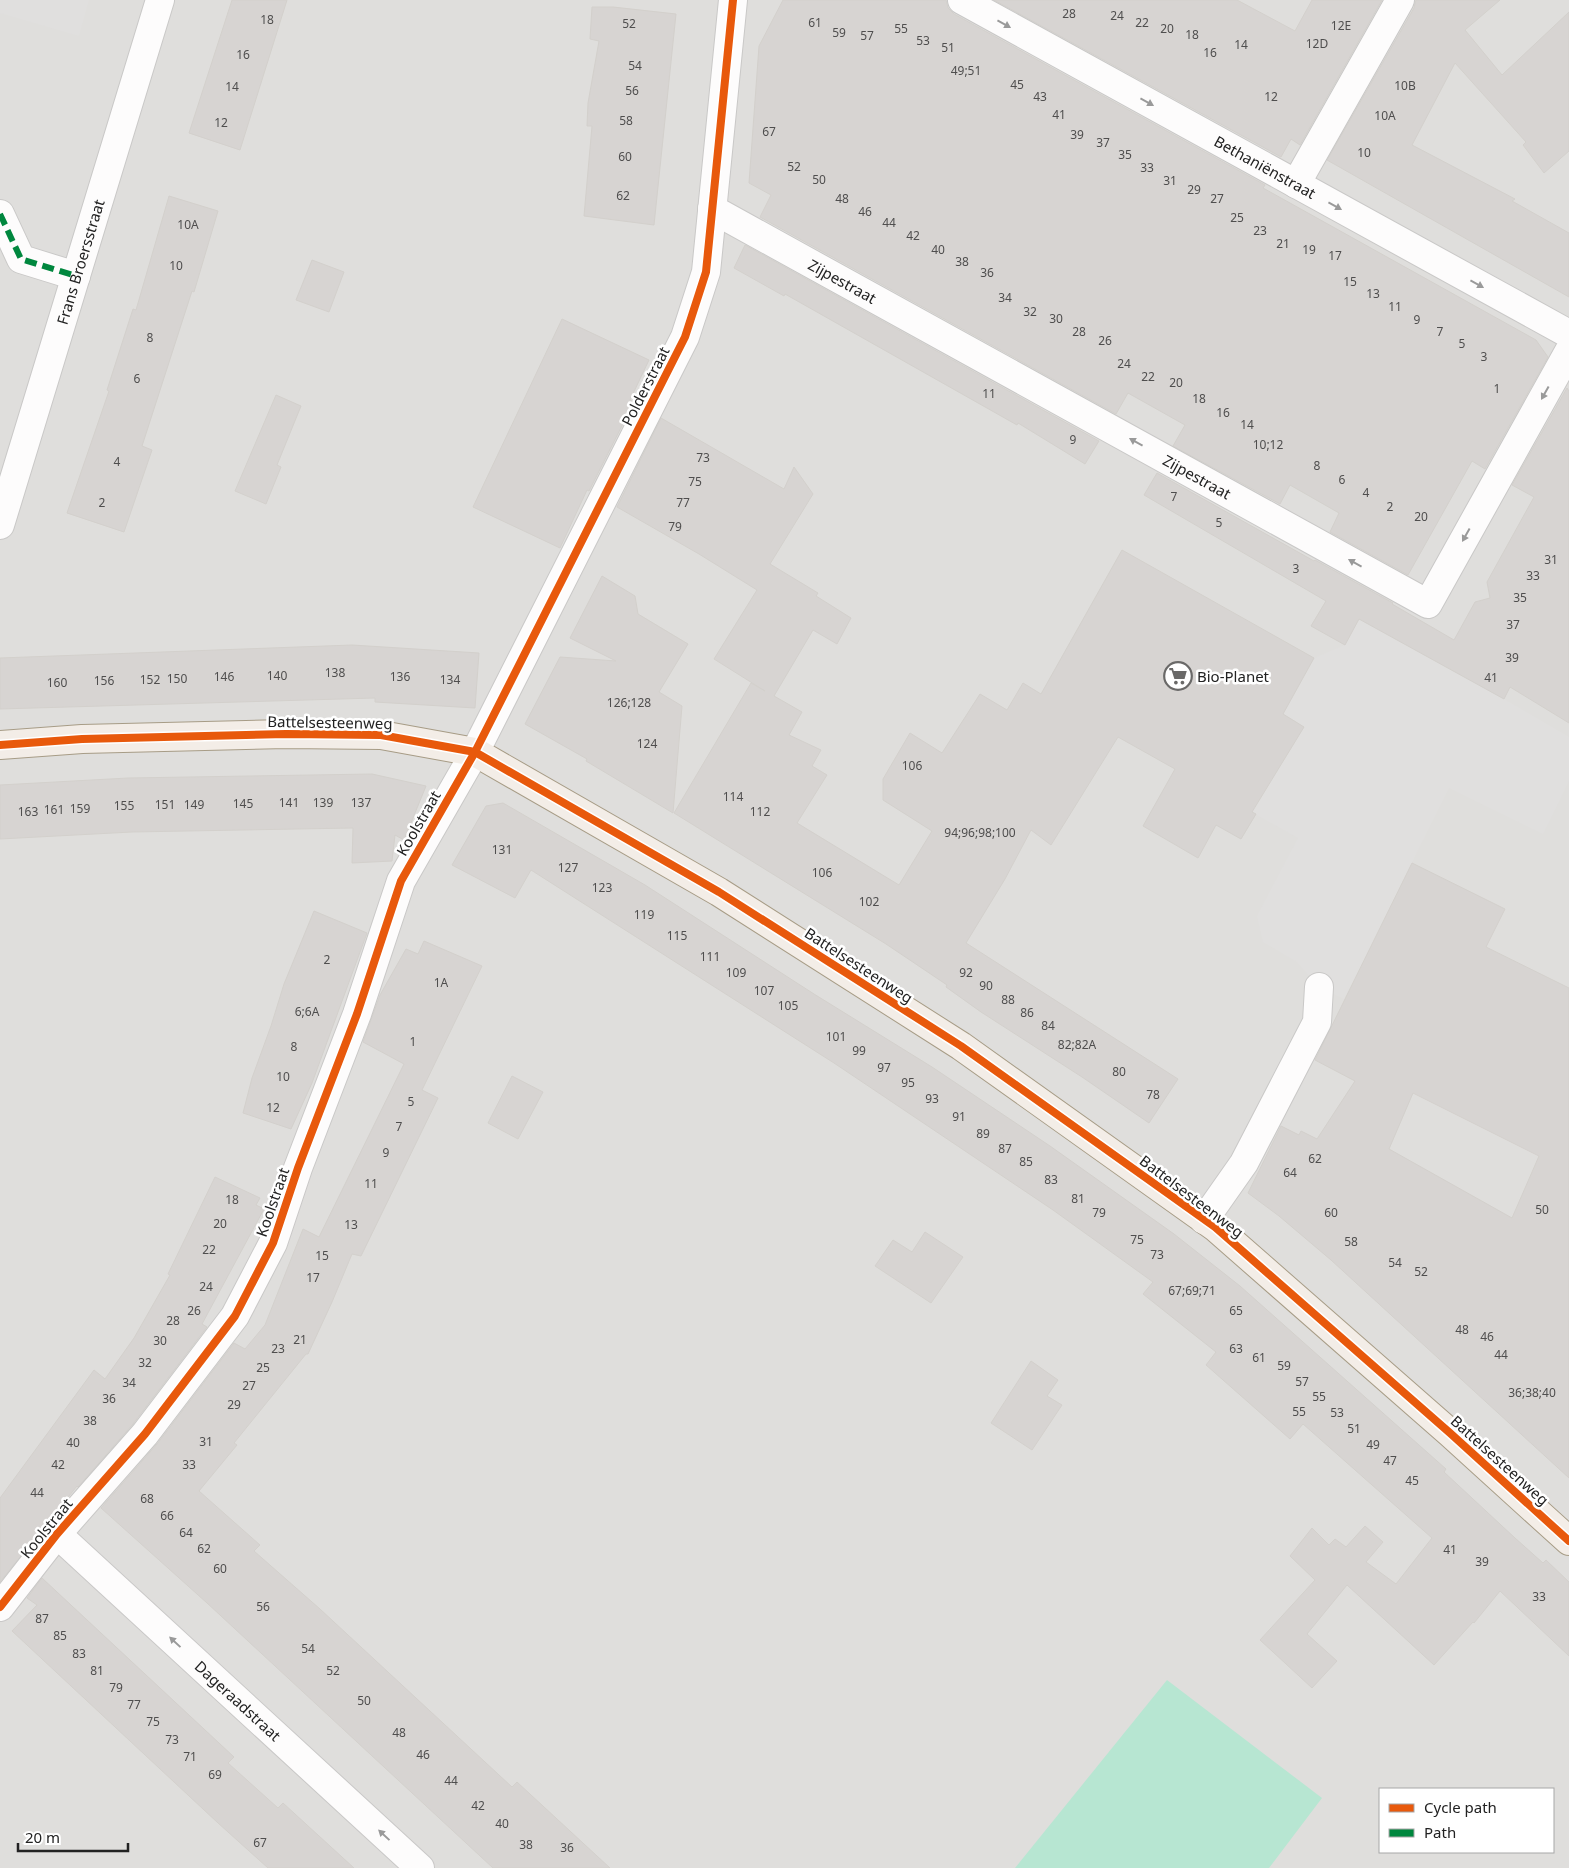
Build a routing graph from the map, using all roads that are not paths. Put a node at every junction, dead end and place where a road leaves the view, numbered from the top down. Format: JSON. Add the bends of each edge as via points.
{"nodes":[{"id":1,"x":160,"y":0,"type":"edge"},
{"id":2,"x":733,"y":0,"type":"edge"},
{"id":3,"x":962,"y":0,"type":"edge"},
{"id":4,"x":1400,"y":0,"type":"edge"},
{"id":5,"x":1296,"y":184,"type":"junction"},
{"id":6,"x":712,"y":209,"type":"junction"},
{"id":7,"x":0,"y":214,"type":"edge"},
{"id":8,"x":76,"y":276,"type":"junction"},
{"id":9,"x":1569,"y":334,"type":"edge"},
{"id":10,"x":1569,"y":350,"type":"edge"},
{"id":11,"x":0,"y":525,"type":"edge"},
{"id":12,"x":0,"y":745,"type":"edge"},
{"id":13,"x":475,"y":752,"type":"junction"},
{"id":14,"x":1319,"y":987,"type":"dead end"},
{"id":15,"x":1204,"y":1220,"type":"junction"},
{"id":16,"x":58,"y":1534,"type":"junction"},
{"id":17,"x":1569,"y":1541,"type":"edge"},
{"id":18,"x":0,"y":1607,"type":"edge"},
{"id":19,"x":420,"y":1868,"type":"edge"}],
"edges":[{"from":1,"to":8,"type":"street","name":"Frans Broersstraat"},
{"from":2,"to":6,"type":"street","name":"Polderstraat"},
{"from":3,"to":5,"type":"street","name":"Bethaniënstraat","one_way":true},
{"from":4,"to":5,"type":"street"},
{"from":5,"to":9,"type":"street","name":"Bethaniënstraat","one_way":true},
{"from":10,"to":6,"type":"street","name":"Zijpestraat","one_way":true,"via":[[1428,604]]},
{"from":6,"to":13,"type":"street","name":"Polderstraat","via":[[706,272],[685,337]]},
{"from":7,"to":8,"type":"street","via":[[21,259]]},
{"from":8,"to":11,"type":"street","name":"Frans Broersstraat"},
{"from":12,"to":13,"type":"main road","name":"Battelsesteenweg","via":[[82,739],[380,734]]},
{"from":13,"to":15,"type":"main road","name":"Battelsesteenweg","via":[[719,892],[961,1046]]},
{"from":13,"to":16,"type":"street","name":"Koolstraat","via":[[401,881],[357,1014],[273,1243],[234,1316],[145,1434]]},
{"from":14,"to":15,"type":"street","via":[[1317,1022],[1244,1163]]},
{"from":15,"to":17,"type":"main road","name":"Battelsesteenweg","via":[[1450,1433]]},
{"from":16,"to":18,"type":"street","name":"Koolstraat"},
{"from":19,"to":16,"type":"street","name":"Dageraadstraat","one_way":true}]}
